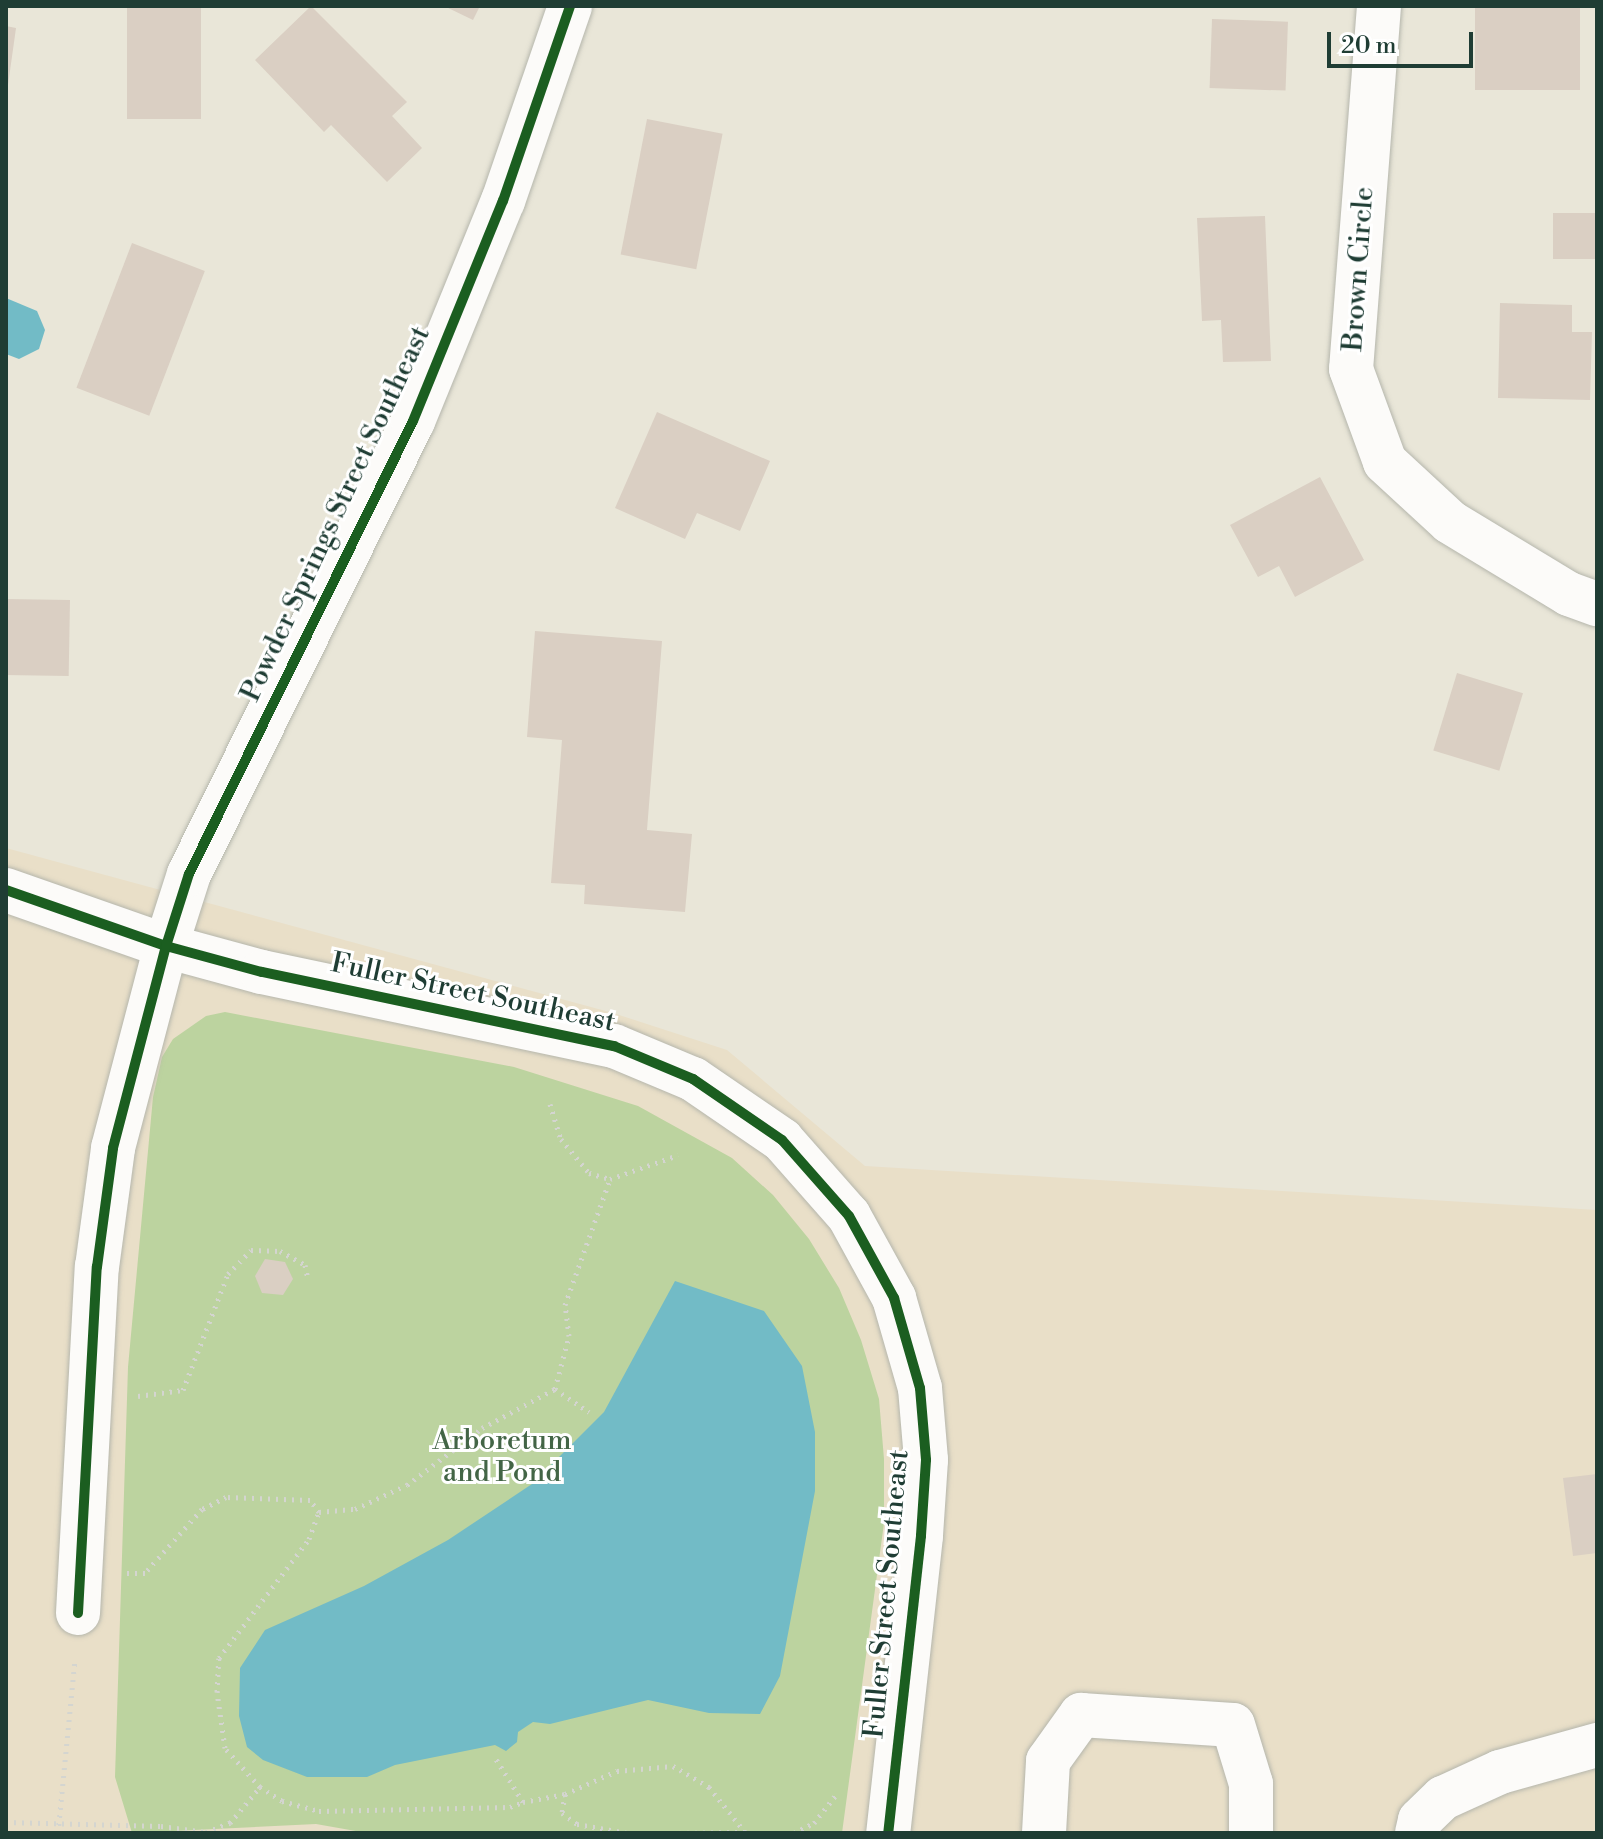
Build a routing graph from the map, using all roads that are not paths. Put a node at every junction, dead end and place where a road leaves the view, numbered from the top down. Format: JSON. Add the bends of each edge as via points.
{"nodes":[{"id":1,"x":570,"y":6,"type":"edge"},
{"id":2,"x":1379,"y":6,"type":"edge"},
{"id":3,"x":1597,"y":604,"type":"edge"},
{"id":4,"x":6,"y":890,"type":"edge"},
{"id":5,"x":166,"y":946,"type":"junction"},
{"id":6,"x":78,"y":1613,"type":"road end"},
{"id":7,"x":1597,"y":1745,"type":"edge"},
{"id":8,"x":888,"y":1833,"type":"edge"},
{"id":9,"x":1044,"y":1833,"type":"edge"},
{"id":10,"x":1251,"y":1833,"type":"edge"},
{"id":11,"x":1417,"y":1833,"type":"edge"}],
"edges":[{"from":1,"to":5,"type":"street","name":"Powder Springs Street Southeast","via":[[503,201],[413,421],[189,874]]},
{"from":2,"to":3,"type":"street","name":"Brown Circle","via":[[1351,369],[1385,462],[1450,522],[1569,594]]},
{"from":4,"to":5,"type":"street","name":"Fuller Street Southeast"},
{"from":5,"to":6,"type":"street","name":"Powder Springs Street Southeast","via":[[113,1148],[97,1267]]},
{"from":5,"to":8,"type":"street","name":"Fuller Street Southeast","via":[[262,972],[614,1046],[693,1079],[782,1140],[849,1216],[894,1298],[920,1388],[926,1460]]},
{"from":7,"to":11,"type":"street","via":[[1500,1772],[1443,1798],[1420,1820]]},
{"from":9,"to":10,"type":"street","via":[[1048,1761],[1081,1715],[1233,1725],[1251,1784]]}]}
